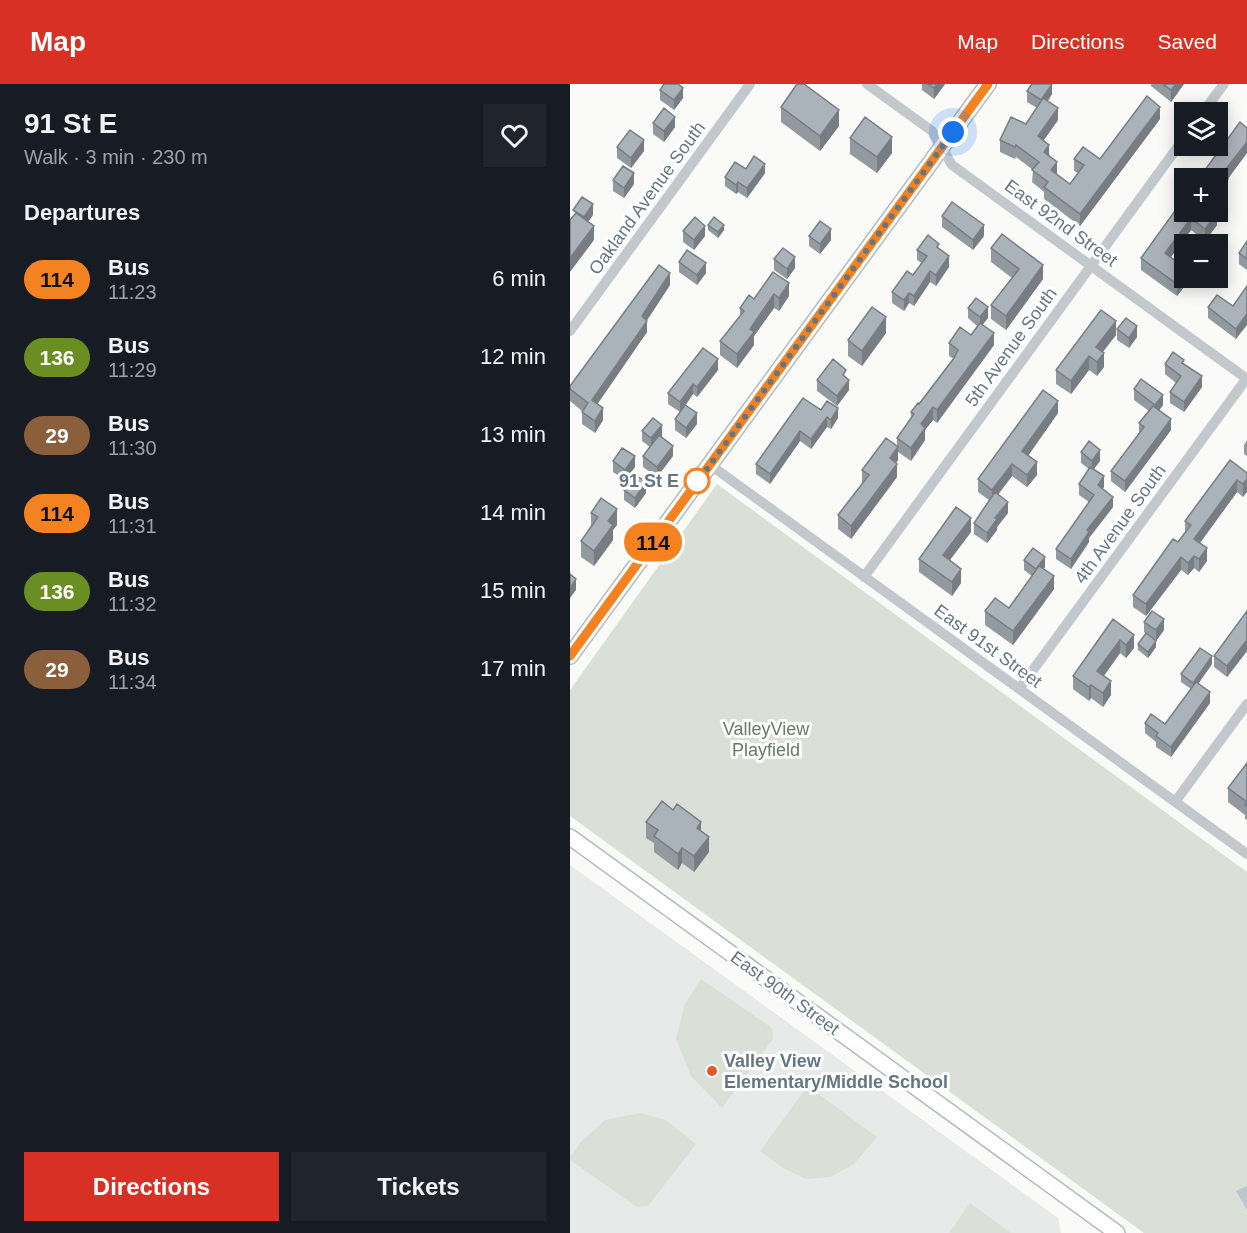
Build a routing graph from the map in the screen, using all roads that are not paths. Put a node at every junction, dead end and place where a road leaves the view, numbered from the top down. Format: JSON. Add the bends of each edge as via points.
{"nodes":[{"id":1,"x":750,"y":84,"type":"edge"},
{"id":2,"x":867,"y":84,"type":"edge"},
{"id":3,"x":988,"y":84,"type":"edge"},
{"id":4,"x":1224,"y":84,"type":"edge"},
{"id":5,"x":1210,"y":102,"type":"edge"},
{"id":6,"x":941,"y":148,"type":"junction"},
{"id":7,"x":1174,"y":152,"type":"edge"},
{"id":8,"x":1091,"y":266,"type":"junction"},
{"id":9,"x":570,"y":331,"type":"edge"},
{"id":10,"x":1247,"y":379,"type":"edge"},
{"id":11,"x":709,"y":465,"type":"junction"},
{"id":12,"x":864,"y":577,"type":"junction"},
{"id":13,"x":570,"y":656,"type":"edge"},
{"id":14,"x":1019,"y":689,"type":"junction"},
{"id":15,"x":1247,"y":704,"type":"edge"},
{"id":16,"x":1175,"y":802,"type":"junction"},
{"id":17,"x":570,"y":837,"type":"edge"},
{"id":18,"x":1247,"y":854,"type":"edge"},
{"id":19,"x":1109,"y":1231,"type":"edge"}],
"edges":[{"from":1,"to":9,"type":"street","name":"Oakland Avenue South"},
{"from":2,"to":6,"type":"street","name":"East 92nd Street","via":[[932,131]]},
{"from":3,"to":6,"type":"main road"},
{"from":4,"to":5,"type":"street"},
{"from":6,"to":8,"type":"street","name":"East 92nd Street","via":[[951,165]]},
{"from":6,"to":11,"type":"main road"},
{"from":7,"to":8,"type":"street","name":"5th Avenue South"},
{"from":8,"to":10,"type":"street","name":"East 92nd Street"},
{"from":8,"to":12,"type":"street","name":"5th Avenue South"},
{"from":10,"to":14,"type":"street","name":"4th Avenue South"},
{"from":11,"to":12,"type":"street","name":"East 91st Street"},
{"from":11,"to":13,"type":"main road"},
{"from":12,"to":14,"type":"street","name":"East 91st Street"},
{"from":14,"to":16,"type":"street","name":"East 91st Street"},
{"from":15,"to":16,"type":"street"},
{"from":16,"to":18,"type":"street","name":"East 91st Street"},
{"from":17,"to":19,"type":"main road","name":"East 90th Street"}]}
